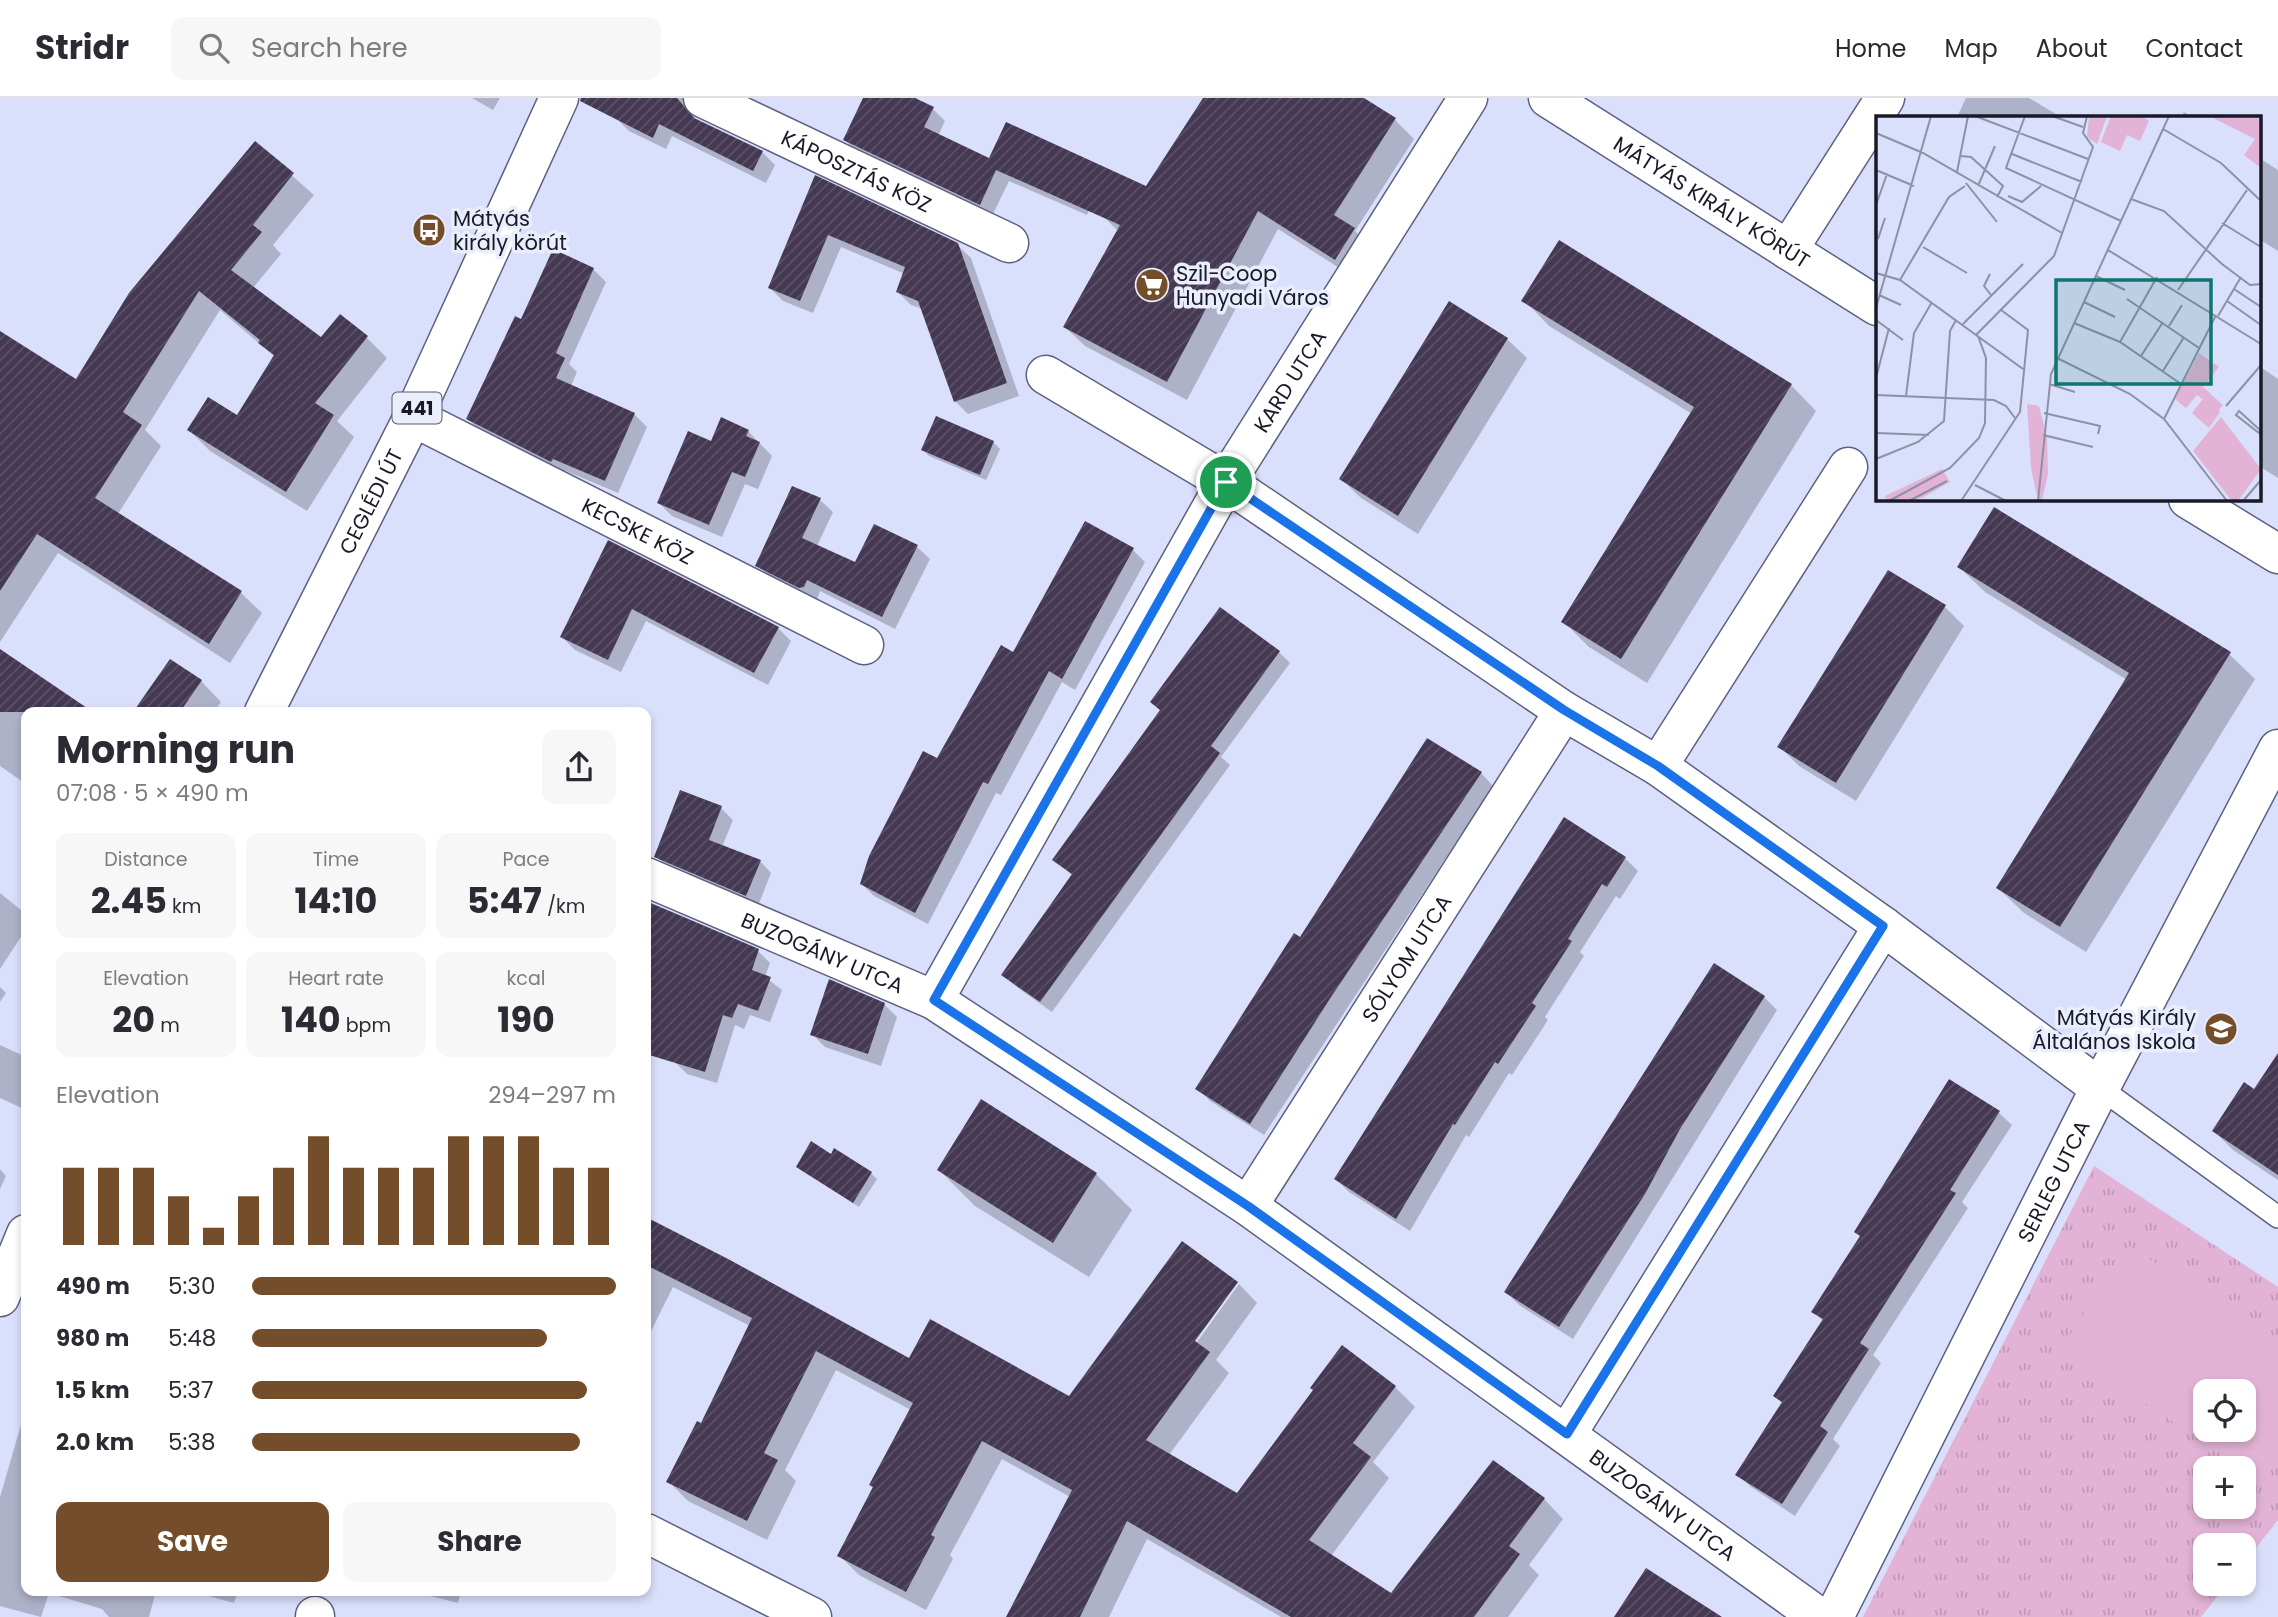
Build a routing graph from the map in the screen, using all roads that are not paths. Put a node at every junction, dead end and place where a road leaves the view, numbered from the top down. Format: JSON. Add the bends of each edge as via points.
{"nodes":[{"id":1,"x":559,"y":98,"type":"edge"},
{"id":2,"x":703,"y":98,"type":"edge"},
{"id":3,"x":1468,"y":98,"type":"edge"},
{"id":4,"x":1548,"y":98,"type":"edge"},
{"id":5,"x":1885,"y":98,"type":"edge"},
{"id":6,"x":1009,"y":243,"type":"dead end"},
{"id":7,"x":1788,"y":250,"type":"junction"},
{"id":8,"x":1876,"y":305,"type":"edge"},
{"id":9,"x":1046,"y":374,"type":"dead end"},
{"id":10,"x":412,"y":417,"type":"junction"},
{"id":11,"x":1848,"y":467,"type":"dead end"},
{"id":12,"x":1226,"y":482,"type":"junction"},
{"id":13,"x":2190,"y":500,"type":"edge"},
{"id":14,"x":2278,"y":554,"type":"edge"},
{"id":15,"x":864,"y":645,"type":"dead end"},
{"id":16,"x":267,"y":707,"type":"edge"},
{"id":17,"x":1564,"y":710,"type":"junction"},
{"id":18,"x":2278,"y":749,"type":"edge"},
{"id":19,"x":1658,"y":766,"type":"junction"},
{"id":20,"x":651,"y":879,"type":"edge"},
{"id":21,"x":1883,"y":926,"type":"junction"},
{"id":22,"x":934,"y":1000,"type":"junction"},
{"id":23,"x":2100,"y":1088,"type":"junction"},
{"id":24,"x":1248,"y":1206,"type":"junction"},
{"id":25,"x":2278,"y":1216,"type":"edge"},
{"id":26,"x":21,"y":1251,"type":"edge"},
{"id":27,"x":0,"y":1297,"type":"edge"},
{"id":28,"x":1567,"y":1434,"type":"junction"},
{"id":29,"x":651,"y":1536,"type":"edge"},
{"id":30,"x":812,"y":1617,"type":"edge"},
{"id":31,"x":1819,"y":1617,"type":"edge"},
{"id":32,"x":1835,"y":1617,"type":"edge"}],
"edges":[{"from":1,"to":10,"type":"street","name":"CEGLÉDI ÚT","number":"441"},
{"from":2,"to":6,"type":"street","name":"KÁPOSZTÁS KÖZ"},
{"from":3,"to":12,"type":"street","name":"KARD UTCA"},
{"from":4,"to":7,"type":"street","name":"MÁTYÁS KIRÁLY KÖRÚT"},
{"from":5,"to":7,"type":"street"},
{"from":7,"to":8,"type":"street","name":"MÁTYÁS KIRÁLY KÖRÚT"},
{"from":9,"to":12,"type":"street"},
{"from":10,"to":15,"type":"street","name":"KECSKE KÖZ"},
{"from":10,"to":16,"type":"street","name":"CEGLÉDI ÚT","number":"441"},
{"from":11,"to":19,"type":"street"},
{"from":12,"to":17,"type":"street"},
{"from":12,"to":22,"type":"street","name":"KARD UTCA"},
{"from":13,"to":14,"type":"street"},
{"from":17,"to":19,"type":"street"},
{"from":17,"to":24,"type":"street","name":"SÓLYOM UTCA"},
{"from":18,"to":23,"type":"street","name":"SERLEG UTCA"},
{"from":19,"to":21,"type":"street"},
{"from":20,"to":22,"type":"street","name":"BUZOGÁNY UTCA"},
{"from":21,"to":23,"type":"street"},
{"from":21,"to":28,"type":"street"},
{"from":22,"to":24,"type":"street","name":"BUZOGÁNY UTCA"},
{"from":23,"to":25,"type":"lane"},
{"from":23,"to":32,"type":"street","name":"SERLEG UTCA"},
{"from":24,"to":28,"type":"street","name":"BUZOGÁNY UTCA"},
{"from":26,"to":27,"type":"street"},
{"from":28,"to":31,"type":"street","name":"BUZOGÁNY UTCA"},
{"from":29,"to":30,"type":"street"}]}
